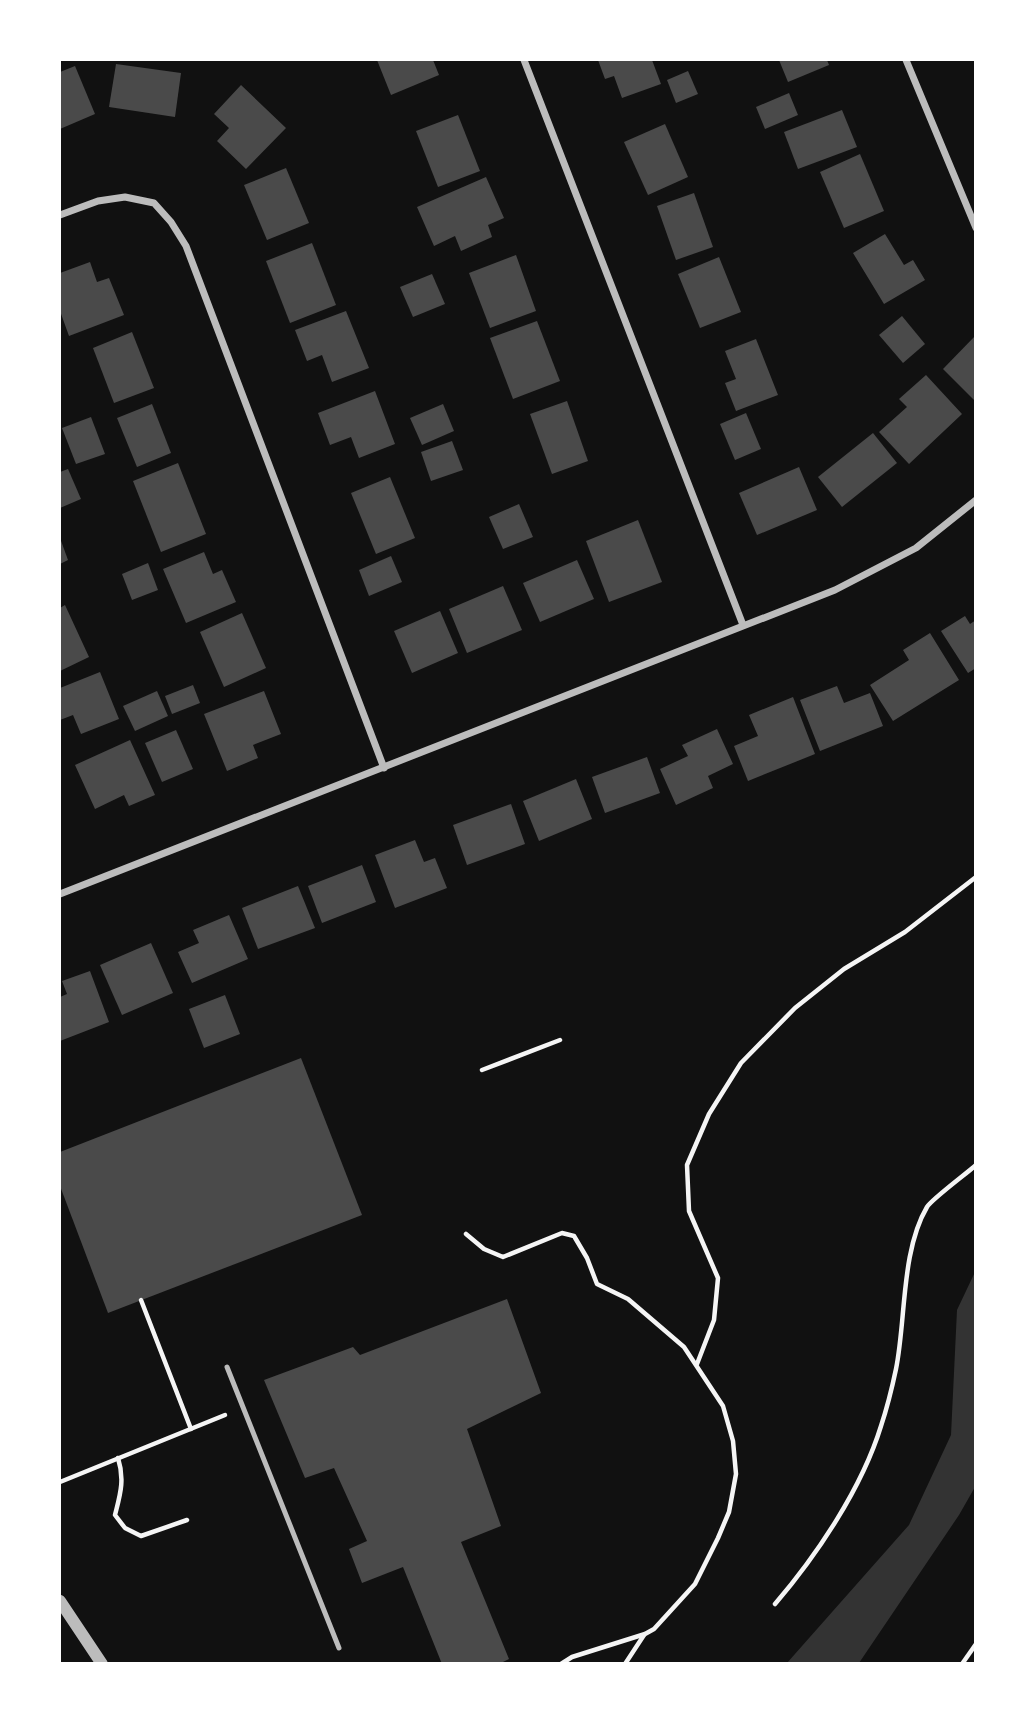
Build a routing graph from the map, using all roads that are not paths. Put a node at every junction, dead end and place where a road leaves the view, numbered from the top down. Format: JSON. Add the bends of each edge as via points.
{"nodes":[{"id":1,"x":524,"y":60,"type":"edge"},
{"id":2,"x":906,"y":60,"type":"edge"},
{"id":3,"x":60,"y":215,"type":"edge"},
{"id":4,"x":975,"y":228,"type":"edge"},
{"id":5,"x":975,"y":500,"type":"edge"},
{"id":6,"x":743,"y":625,"type":"junction"},
{"id":7,"x":384,"y":768,"type":"junction"},
{"id":8,"x":60,"y":894,"type":"edge"},
{"id":9,"x":227,"y":1367,"type":"dead end"},
{"id":10,"x":60,"y":1601,"type":"edge"},
{"id":11,"x":339,"y":1648,"type":"dead end"},
{"id":12,"x":102,"y":1664,"type":"edge"}],
"edges":[{"from":1,"to":6,"type":"street"},
{"from":2,"to":4,"type":"street"},
{"from":3,"to":7,"type":"street","via":[[125,197],[154,203],[186,246]]},
{"from":5,"to":6,"type":"street","via":[[916,548],[835,590]]},
{"from":6,"to":7,"type":"street"},
{"from":7,"to":8,"type":"street"},
{"from":9,"to":11,"type":"lane"},
{"from":10,"to":12,"type":"street"}]}
